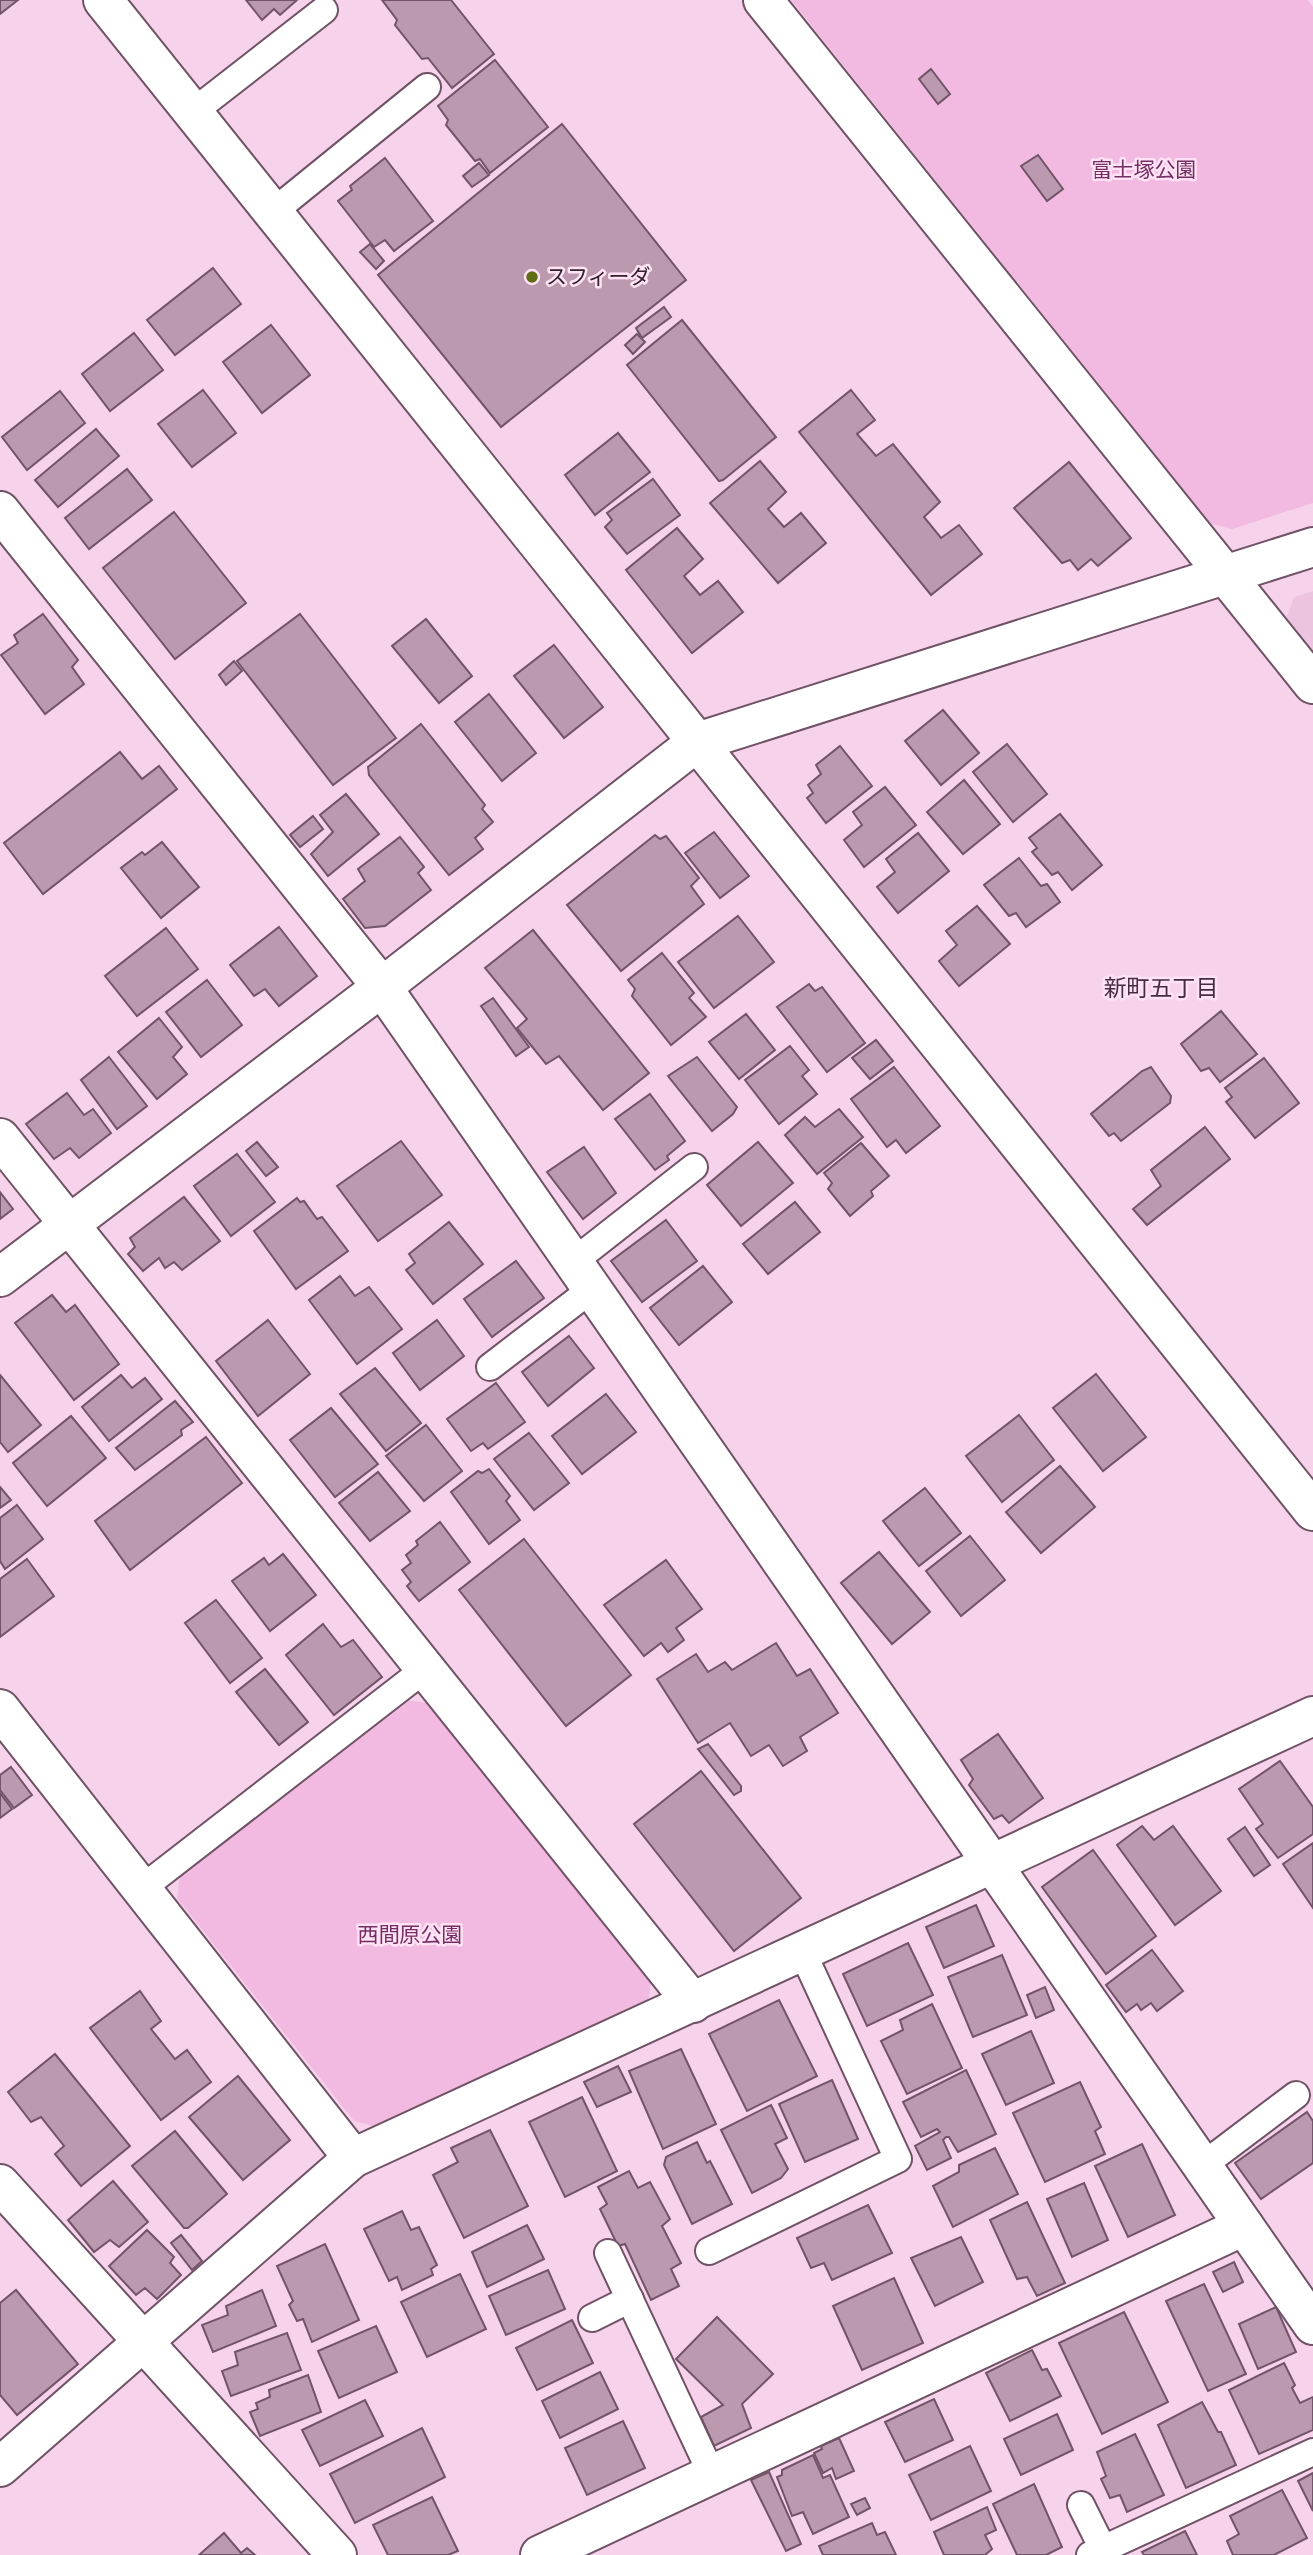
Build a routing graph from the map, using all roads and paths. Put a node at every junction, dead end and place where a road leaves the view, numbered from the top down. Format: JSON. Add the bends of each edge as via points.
{"nodes":[{"id":1,"x":103,"y":0,"type":"edge"},
{"id":2,"x":763,"y":0,"type":"edge"},
{"id":3,"x":324,"y":10,"type":"dead end"},
{"id":4,"x":427,"y":88,"type":"dead end"},
{"id":5,"x":193,"y":112,"type":"junction"},
{"id":6,"x":273,"y":212,"type":"junction"},
{"id":7,"x":0,"y":511,"type":"edge"},
{"id":8,"x":1313,"y":547,"type":"edge"},
{"id":9,"x":1225,"y":574,"type":"junction"},
{"id":10,"x":1313,"y":684,"type":"edge"},
{"id":11,"x":697,"y":742,"type":"junction"},
{"id":12,"x":382,"y":987,"type":"junction"},
{"id":13,"x":0,"y":1138,"type":"edge"},
{"id":14,"x":694,"y":1167,"type":"dead end"},
{"id":15,"x":69,"y":1224,"type":"junction"},
{"id":16,"x":583,"y":1275,"type":"junction"},
{"id":17,"x":0,"y":1277,"type":"edge"},
{"id":18,"x":490,"y":1367,"type":"dead end"},
{"id":19,"x":1313,"y":1511,"type":"edge"},
{"id":20,"x":425,"y":1669,"type":"junction"},
{"id":21,"x":0,"y":1709,"type":"edge"},
{"id":22,"x":1313,"y":1716,"type":"edge"},
{"id":23,"x":992,"y":1863,"type":"junction"},
{"id":24,"x":142,"y":1889,"type":"junction"},
{"id":25,"x":802,"y":1951,"type":"junction"},
{"id":26,"x":693,"y":2003,"type":"junction"},
{"id":27,"x":1296,"y":2095,"type":"dead end"},
{"id":28,"x":354,"y":2158,"type":"junction"},
{"id":29,"x":1202,"y":2166,"type":"junction"},
{"id":30,"x":0,"y":2184,"type":"edge"},
{"id":31,"x":1244,"y":2226,"type":"junction"},
{"id":32,"x":709,"y":2250,"type":"dead end"},
{"id":33,"x":608,"y":2253,"type":"dead end"},
{"id":34,"x":630,"y":2299,"type":"junction"},
{"id":35,"x":592,"y":2318,"type":"dead end"},
{"id":36,"x":1313,"y":2325,"type":"edge"},
{"id":37,"x":144,"y":2342,"type":"junction"},
{"id":38,"x":1313,"y":2452,"type":"edge"},
{"id":39,"x":0,"y":2467,"type":"edge"},
{"id":40,"x":712,"y":2475,"type":"junction"},
{"id":41,"x":1081,"y":2505,"type":"dead end"},
{"id":42,"x":1097,"y":2552,"type":"edge"},
{"id":43,"x":337,"y":2555,"type":"edge"},
{"id":44,"x":540,"y":2555,"type":"edge"}],
"edges":[{"from":1,"to":5,"type":"street"},
{"from":2,"to":9,"type":"street"},
{"from":3,"to":5,"type":"lane"},
{"from":4,"to":6,"type":"lane"},
{"from":5,"to":6,"type":"street"},
{"from":6,"to":11,"type":"street"},
{"from":7,"to":12,"type":"street"},
{"from":8,"to":9,"type":"street"},
{"from":9,"to":10,"type":"street"},
{"from":9,"to":11,"type":"street"},
{"from":11,"to":12,"type":"street"},
{"from":11,"to":19,"type":"street"},
{"from":12,"to":15,"type":"street"},
{"from":12,"to":16,"type":"street"},
{"from":13,"to":15,"type":"street"},
{"from":14,"to":16,"type":"lane"},
{"from":15,"to":17,"type":"street"},
{"from":15,"to":20,"type":"street"},
{"from":16,"to":18,"type":"lane"},
{"from":16,"to":23,"type":"street"},
{"from":20,"to":24,"type":"lane"},
{"from":20,"to":26,"type":"street"},
{"from":21,"to":24,"type":"street"},
{"from":22,"to":23,"type":"street"},
{"from":23,"to":25,"type":"street"},
{"from":23,"to":29,"type":"street"},
{"from":24,"to":28,"type":"street"},
{"from":25,"to":26,"type":"street"},
{"from":25,"to":32,"type":"lane","via":[[898,2160]]},
{"from":26,"to":28,"type":"street"},
{"from":27,"to":29,"type":"lane"},
{"from":28,"to":37,"type":"street"},
{"from":29,"to":31,"type":"street"},
{"from":30,"to":37,"type":"street"},
{"from":31,"to":36,"type":"street"},
{"from":31,"to":40,"type":"street"},
{"from":33,"to":34,"type":"lane"},
{"from":34,"to":35,"type":"lane"},
{"from":34,"to":40,"type":"lane"},
{"from":37,"to":39,"type":"street"},
{"from":37,"to":43,"type":"street"},
{"from":38,"to":42,"type":"lane"},
{"from":40,"to":44,"type":"street"},
{"from":41,"to":42,"type":"lane"}]}
